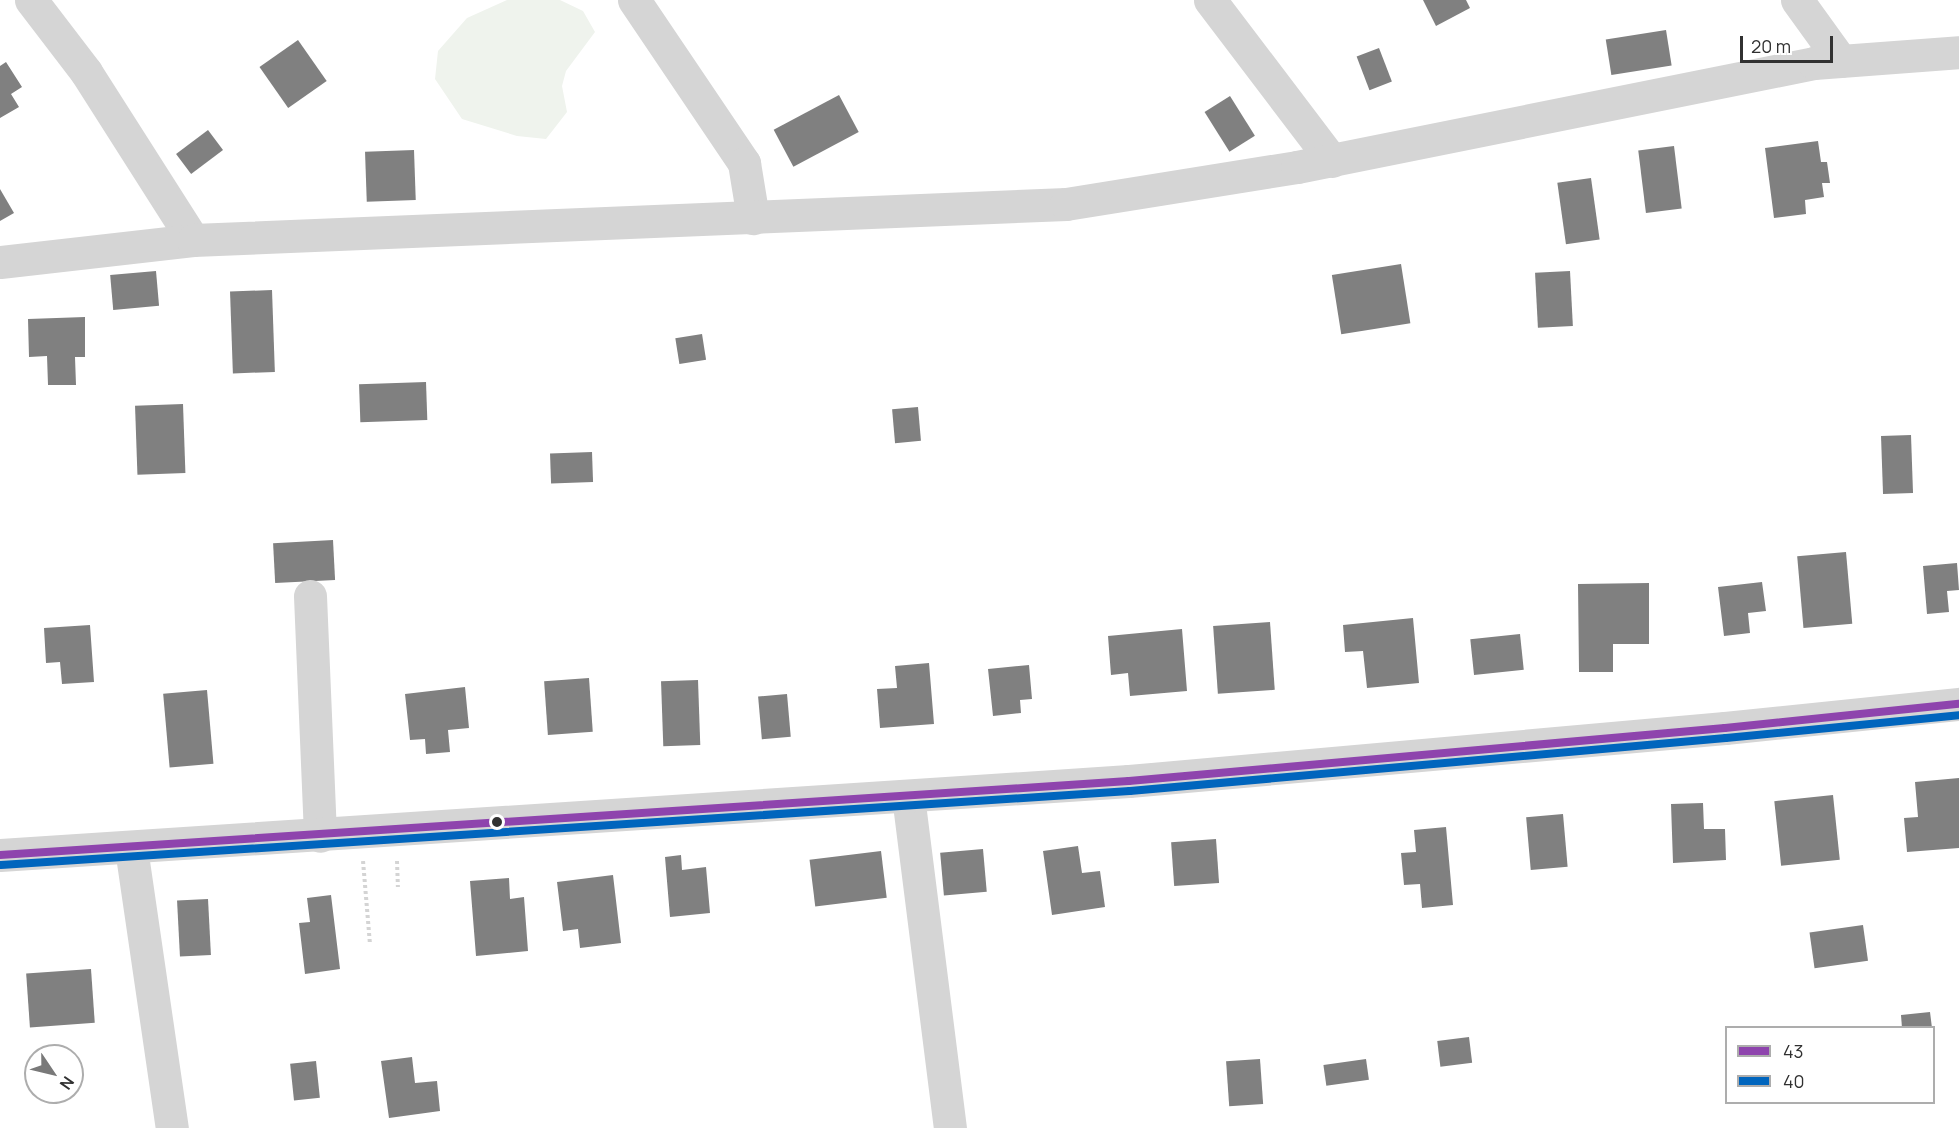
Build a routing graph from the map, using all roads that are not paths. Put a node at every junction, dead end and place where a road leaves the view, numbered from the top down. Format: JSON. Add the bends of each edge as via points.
{"nodes":[{"id":1,"x":31,"y":0,"type":"edge"},
{"id":2,"x":634,"y":0,"type":"edge"},
{"id":3,"x":1210,"y":0,"type":"edge"},
{"id":4,"x":1797,"y":0,"type":"edge"},
{"id":5,"x":1959,"y":52,"type":"edge"},
{"id":6,"x":1840,"y":61,"type":"junction"},
{"id":7,"x":1332,"y":161,"type":"junction"},
{"id":8,"x":753,"y":218,"type":"junction"},
{"id":9,"x":193,"y":240,"type":"junction"},
{"id":10,"x":0,"y":262,"type":"edge"},
{"id":11,"x":310,"y":597,"type":"dead end"},
{"id":12,"x":1959,"y":704,"type":"edge"},
{"id":13,"x":908,"y":796,"type":"junction"},
{"id":14,"x":320,"y":836,"type":"junction"},
{"id":15,"x":131,"y":848,"type":"junction"},
{"id":16,"x":0,"y":855,"type":"edge"},
{"id":17,"x":172,"y":1128,"type":"edge"},
{"id":18,"x":950,"y":1128,"type":"edge"}],
"edges":[{"from":1,"to":9,"type":"street","via":[[86,72]]},
{"from":2,"to":8,"type":"street","via":[[744,163]]},
{"from":3,"to":7,"type":"street"},
{"from":4,"to":6,"type":"street"},
{"from":5,"to":6,"type":"street"},
{"from":6,"to":7,"type":"street","via":[[1803,65]]},
{"from":7,"to":8,"type":"street","via":[[1066,204]]},
{"from":8,"to":9,"type":"street"},
{"from":9,"to":10,"type":"street"},
{"from":11,"to":14,"type":"street"},
{"from":12,"to":13,"type":"street","via":[[1129,781]]},
{"from":13,"to":14,"type":"street"},
{"from":13,"to":18,"type":"street"},
{"from":14,"to":15,"type":"street"},
{"from":15,"to":16,"type":"street"},
{"from":15,"to":17,"type":"street"}]}
